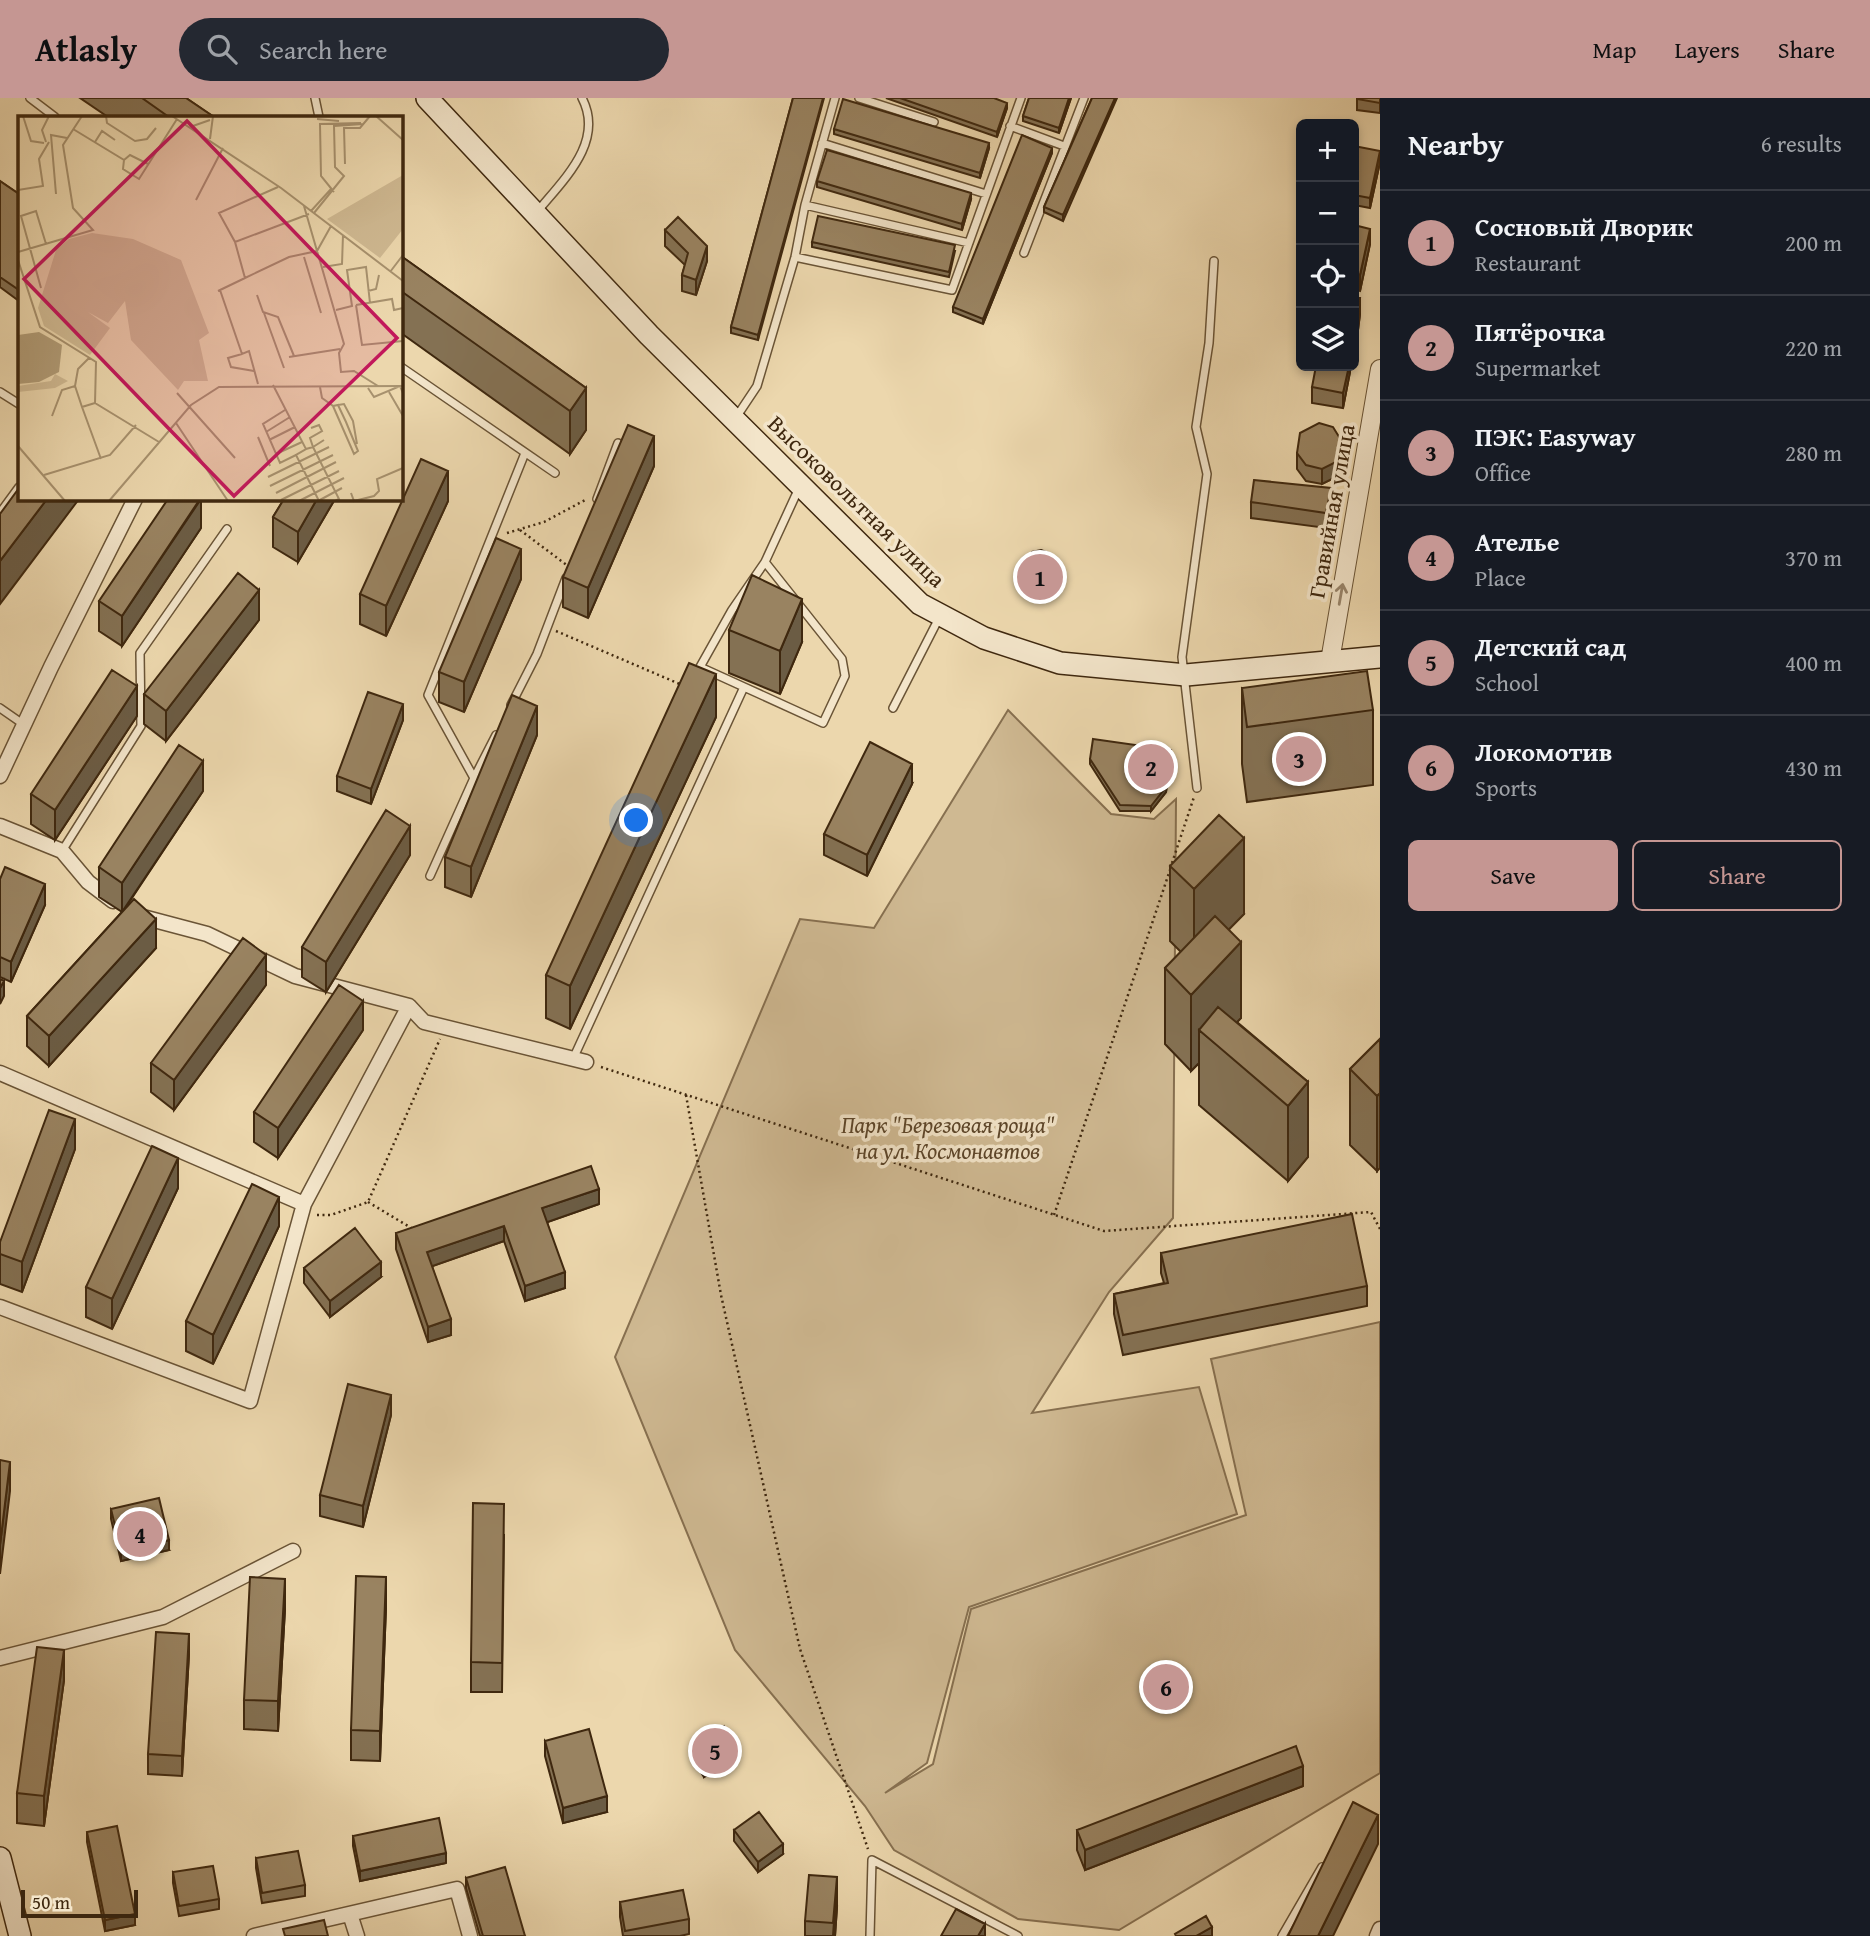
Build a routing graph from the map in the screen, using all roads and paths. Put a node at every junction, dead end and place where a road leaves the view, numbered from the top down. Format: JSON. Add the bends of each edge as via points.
{"nodes":[{"id":1,"x":30,"y":98,"type":"edge"},
{"id":2,"x":315,"y":98,"type":"edge"},
{"id":3,"x":427,"y":98,"type":"edge"},
{"id":4,"x":582,"y":98,"type":"edge"},
{"id":5,"x":835,"y":98,"type":"edge"},
{"id":6,"x":859,"y":98,"type":"edge"},
{"id":7,"x":1009,"y":98,"type":"edge"},
{"id":8,"x":1084,"y":98,"type":"edge"},
{"id":9,"x":1020,"y":100,"type":"edge"},
{"id":10,"x":54,"y":116,"type":"edge"},
{"id":11,"x":319,"y":116,"type":"edge"},
{"id":12,"x":934,"y":122,"type":"dead end"},
{"id":13,"x":1010,"y":127,"type":"junction"},
{"id":14,"x":822,"y":143,"type":"junction"},
{"id":15,"x":1064,"y":146,"type":"junction"},
{"id":16,"x":986,"y":194,"type":"junction"},
{"id":17,"x":805,"y":205,"type":"junction"},
{"id":18,"x":537,"y":213,"type":"junction"},
{"id":19,"x":968,"y":243,"type":"junction"},
{"id":20,"x":1024,"y":253,"type":"dead end"},
{"id":21,"x":795,"y":257,"type":"junction"},
{"id":22,"x":1214,"y":261,"type":"dead end"},
{"id":23,"x":402,"y":368,"type":"edge"},
{"id":24,"x":1380,"y":369,"type":"edge"},
{"id":25,"x":0,"y":392,"type":"edge"},
{"id":26,"x":18,"y":403,"type":"edge"},
{"id":27,"x":735,"y":420,"type":"junction"},
{"id":28,"x":618,"y":443,"type":"edge"},
{"id":29,"x":525,"y":453,"type":"junction"},
{"id":30,"x":555,"y":473,"type":"dead end"},
{"id":31,"x":799,"y":487,"type":"junction"},
{"id":32,"x":18,"y":488,"type":"edge"},
{"id":33,"x":599,"y":492,"type":"junction"},
{"id":34,"x":135,"y":500,"type":"edge"},
{"id":35,"x":594,"y":505,"type":"edge"},
{"id":36,"x":0,"y":513,"type":"edge"},
{"id":37,"x":227,"y":529,"type":"dead end"},
{"id":38,"x":518,"y":529,"type":"junction"},
{"id":39,"x":491,"y":537,"type":"junction"},
{"id":40,"x":765,"y":562,"type":"junction"},
{"id":41,"x":570,"y":568,"type":"joint"},
{"id":42,"x":940,"y":615,"type":"junction"},
{"id":43,"x":547,"y":628,"type":"junction"},
{"id":44,"x":1380,"y":657,"type":"edge"},
{"id":45,"x":1330,"y":661,"type":"junction"},
{"id":46,"x":700,"y":667,"type":"junction"},
{"id":47,"x":1186,"y":675,"type":"junction"},
{"id":48,"x":744,"y":687,"type":"junction"},
{"id":49,"x":0,"y":708,"type":"edge"},
{"id":50,"x":893,"y":708,"type":"dead end"},
{"id":51,"x":506,"y":716,"type":"edge"},
{"id":52,"x":23,"y":724,"type":"junction"},
{"id":53,"x":499,"y":728,"type":"edge"},
{"id":54,"x":0,"y":776,"type":"edge"},
{"id":55,"x":474,"y":778,"type":"junction"},
{"id":56,"x":1197,"y":788,"type":"joint"},
{"id":57,"x":0,"y":826,"type":"edge"},
{"id":58,"x":62,"y":851,"type":"junction"},
{"id":59,"x":430,"y":876,"type":"dead end"},
{"id":60,"x":409,"y":1006,"type":"junction"},
{"id":61,"x":446,"y":1027,"type":"junction"},
{"id":62,"x":579,"y":1060,"type":"junction"},
{"id":63,"x":0,"y":1073,"type":"edge"},
{"id":64,"x":686,"y":1095,"type":"junction"},
{"id":65,"x":368,"y":1202,"type":"junction"},
{"id":66,"x":304,"y":1204,"type":"junction"},
{"id":67,"x":1054,"y":1215,"type":"junction"},
{"id":68,"x":1380,"y":1228,"type":"edge"},
{"id":69,"x":416,"y":1230,"type":"edge"},
{"id":70,"x":0,"y":1307,"type":"edge"},
{"id":71,"x":293,"y":1551,"type":"dead end"},
{"id":72,"x":0,"y":1658,"type":"edge"},
{"id":73,"x":1328,"y":1857,"type":"edge"},
{"id":74,"x":0,"y":1858,"type":"edge"},
{"id":75,"x":872,"y":1860,"type":"junction"},
{"id":76,"x":5,"y":1897,"type":"edge"},
{"id":77,"x":350,"y":1914,"type":"junction"},
{"id":78,"x":1380,"y":1929,"type":"edge"},
{"id":79,"x":20,"y":1936,"type":"edge"},
{"id":80,"x":254,"y":1936,"type":"edge"},
{"id":81,"x":357,"y":1936,"type":"edge"},
{"id":82,"x":470,"y":1936,"type":"edge"},
{"id":83,"x":870,"y":1936,"type":"edge"},
{"id":84,"x":1018,"y":1936,"type":"edge"},
{"id":85,"x":1282,"y":1936,"type":"edge"},
{"id":86,"x":1377,"y":1936,"type":"edge"}],
"edges":[{"from":1,"to":10,"type":"lane"},
{"from":2,"to":11,"type":"lane"},
{"from":3,"to":18,"type":"main road","name":"Высоковольтная улица"},
{"from":4,"to":18,"type":"lane","via":[[589,113],[583,153]]},
{"from":5,"to":14,"type":"lane"},
{"from":6,"to":12,"type":"lane"},
{"from":7,"to":9,"type":"lane"},
{"from":8,"to":15,"type":"lane"},
{"from":9,"to":13,"type":"lane"},
{"from":13,"to":15,"type":"lane"},
{"from":13,"to":16,"type":"lane"},
{"from":14,"to":16,"type":"lane"},
{"from":14,"to":17,"type":"lane"},
{"from":15,"to":20,"type":"lane"},
{"from":16,"to":19,"type":"lane"},
{"from":17,"to":19,"type":"lane"},
{"from":17,"to":21,"type":"lane"},
{"from":18,"to":27,"type":"main road","name":"Высоковольтная улица"},
{"from":19,"to":21,"type":"lane","via":[[951,290]]},
{"from":21,"to":27,"type":"lane","via":[[757,386]]},
{"from":22,"to":47,"type":"lane","via":[[1209,343],[1196,427],[1207,474],[1182,657]]},
{"from":23,"to":29,"type":"lane"},
{"from":45,"to":24,"type":"street","name":"Гравийная улица","one_way":true},
{"from":25,"to":26,"type":"lane"},
{"from":27,"to":31,"type":"main road","name":"Высоковольтная улица"},
{"from":28,"to":33,"type":"lane"},
{"from":29,"to":30,"type":"lane"},
{"from":29,"to":39,"type":"lane"},
{"from":31,"to":40,"type":"lane"},
{"from":31,"to":42,"type":"main road","name":"Высоковольтная улица","via":[[920,604]]},
{"from":32,"to":36,"type":"lane"},
{"from":33,"to":35,"type":"lane"},
{"from":33,"to":38,"type":"path","via":[[544,522]]},
{"from":34,"to":52,"type":"street"},
{"from":37,"to":58,"type":"lane","via":[[140,653],[142,726]]},
{"from":38,"to":39,"type":"path"},
{"from":38,"to":41,"type":"path"},
{"from":39,"to":55,"type":"lane","via":[[428,695]]},
{"from":40,"to":46,"type":"lane"},
{"from":40,"to":48,"type":"lane","via":[[842,659],[845,676],[823,723]]},
{"from":41,"to":43,"type":"lane"},
{"from":42,"to":47,"type":"main road","name":"Высоковольтная улица","via":[[985,638],[1060,663]]},
{"from":42,"to":50,"type":"lane"},
{"from":43,"to":46,"type":"path","via":[[684,686]]},
{"from":43,"to":51,"type":"lane"},
{"from":44,"to":45,"type":"main road","name":"Высоковольтная улица"},
{"from":45,"to":47,"type":"main road","name":"Высоковольтная улица"},
{"from":46,"to":48,"type":"lane"},
{"from":47,"to":56,"type":"lane"},
{"from":48,"to":62,"type":"lane"},
{"from":49,"to":52,"type":"lane"},
{"from":52,"to":54,"type":"street"},
{"from":53,"to":55,"type":"lane"},
{"from":55,"to":59,"type":"lane"},
{"from":56,"to":67,"type":"path"},
{"from":57,"to":58,"type":"street"},
{"from":58,"to":60,"type":"street","via":[[88,882],[126,912],[207,934],[295,976]]},
{"from":60,"to":61,"type":"street","via":[[424,1022]]},
{"from":60,"to":66,"type":"street"},
{"from":61,"to":62,"type":"street"},
{"from":61,"to":65,"type":"path"},
{"from":62,"to":64,"type":"path"},
{"from":63,"to":66,"type":"street"},
{"from":64,"to":67,"type":"path"},
{"from":64,"to":75,"type":"path","via":[[721,1295],[800,1649]]},
{"from":65,"to":66,"type":"path","via":[[331,1215],[307,1214]]},
{"from":65,"to":69,"type":"path"},
{"from":66,"to":70,"type":"street","via":[[250,1401]]},
{"from":67,"to":68,"type":"path","via":[[1104,1231],[1371,1212]]},
{"from":71,"to":72,"type":"street","via":[[163,1617]]},
{"from":73,"to":85,"type":"lane"},
{"from":74,"to":76,"type":"main road"},
{"from":75,"to":83,"type":"lane"},
{"from":75,"to":84,"type":"lane"},
{"from":76,"to":79,"type":"main road"},
{"from":77,"to":80,"type":"street"},
{"from":77,"to":81,"type":"street"},
{"from":77,"to":82,"type":"street","via":[[457,1889]]},
{"from":78,"to":86,"type":"street"}]}
